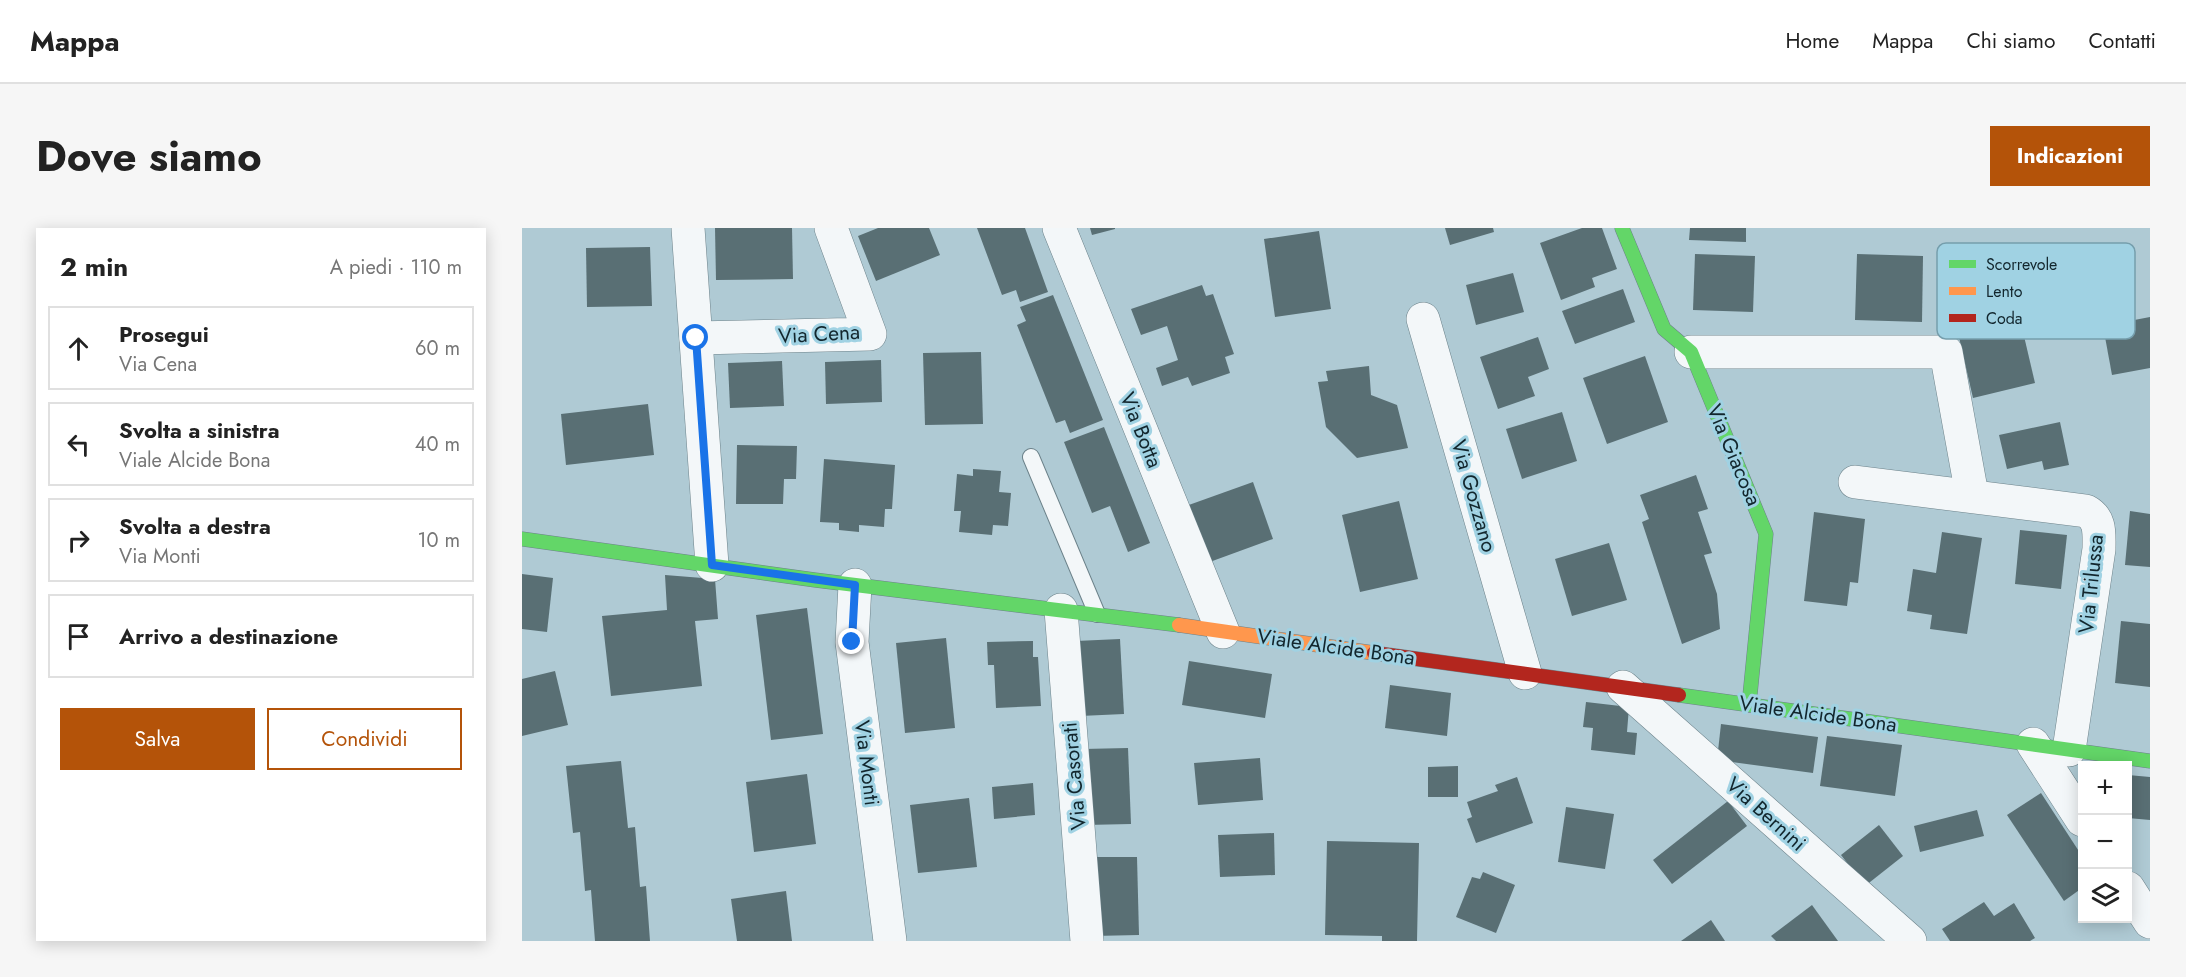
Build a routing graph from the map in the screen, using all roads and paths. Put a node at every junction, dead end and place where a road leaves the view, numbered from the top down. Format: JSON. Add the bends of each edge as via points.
{"nodes":[{"id":1,"x":688,"y":228,"type":"edge"},
{"id":2,"x":831,"y":228,"type":"edge"},
{"id":3,"x":1059,"y":228,"type":"edge"},
{"id":4,"x":1622,"y":228,"type":"edge"},
{"id":5,"x":1423,"y":319,"type":"dead end"},
{"id":6,"x":696,"y":338,"type":"junction"},
{"id":7,"x":1691,"y":352,"type":"junction"},
{"id":8,"x":1031,"y":457,"type":"dead end"},
{"id":9,"x":1855,"y":482,"type":"dead end"},
{"id":10,"x":1972,"y":495,"type":"junction"},
{"id":11,"x":522,"y":539,"type":"edge"},
{"id":12,"x":712,"y":565,"type":"junction"},
{"id":13,"x":855,"y":585,"type":"junction"},
{"id":14,"x":1061,"y":610,"type":"junction"},
{"id":15,"x":1097,"y":614,"type":"junction"},
{"id":16,"x":1222,"y":632,"type":"junction"},
{"id":17,"x":1525,"y":673,"type":"junction"},
{"id":18,"x":1623,"y":687,"type":"junction"},
{"id":19,"x":1749,"y":705,"type":"junction"},
{"id":20,"x":2033,"y":744,"type":"junction"},
{"id":21,"x":2069,"y":750,"type":"junction"},
{"id":22,"x":2150,"y":761,"type":"edge"},
{"id":23,"x":2079,"y":815,"type":"edge"},
{"id":24,"x":2132,"y":895,"type":"edge"},
{"id":25,"x":2150,"y":922,"type":"edge"},
{"id":26,"x":890,"y":941,"type":"edge"},
{"id":27,"x":1087,"y":941,"type":"edge"},
{"id":28,"x":1910,"y":941,"type":"edge"}],
"edges":[{"from":1,"to":6,"type":"street"},
{"from":2,"to":6,"type":"street","name":"Via Cena","via":[[870,334]]},
{"from":3,"to":16,"type":"street","name":"Via Botta"},
{"from":4,"to":7,"type":"street","name":"Via Giacosa","via":[[1664,329]]},
{"from":5,"to":17,"type":"street","name":"Via Gozzano"},
{"from":6,"to":12,"type":"street"},
{"from":7,"to":10,"type":"street","via":[[1946,352]]},
{"from":7,"to":19,"type":"street","name":"Via Giacosa","via":[[1766,534]]},
{"from":8,"to":15,"type":"lane"},
{"from":9,"to":10,"type":"street","name":"Via Trilussa"},
{"from":10,"to":21,"type":"street","name":"Via Trilussa","via":[[2086,510],[2094,515],[2099,528]]},
{"from":11,"to":12,"type":"street","name":"Viale Alcide Bona"},
{"from":12,"to":13,"type":"street","name":"Viale Alcide Bona"},
{"from":13,"to":14,"type":"street","name":"Viale Alcide Bona"},
{"from":13,"to":26,"type":"street","name":"Via Monti","via":[[852,642]]},
{"from":14,"to":15,"type":"street","name":"Viale Alcide Bona"},
{"from":14,"to":27,"type":"street","name":"Via Casorati"},
{"from":15,"to":16,"type":"street","name":"Viale Alcide Bona"},
{"from":16,"to":17,"type":"street","name":"Viale Alcide Bona"},
{"from":17,"to":18,"type":"street","name":"Viale Alcide Bona"},
{"from":18,"to":19,"type":"street","name":"Viale Alcide Bona"},
{"from":18,"to":28,"type":"street","name":"Via Bernini"},
{"from":19,"to":20,"type":"street","name":"Viale Alcide Bona"},
{"from":20,"to":21,"type":"street","name":"Viale Alcide Bona"},
{"from":20,"to":23,"type":"street"},
{"from":21,"to":22,"type":"street","name":"Viale Alcide Bona"},
{"from":24,"to":25,"type":"street"}]}
